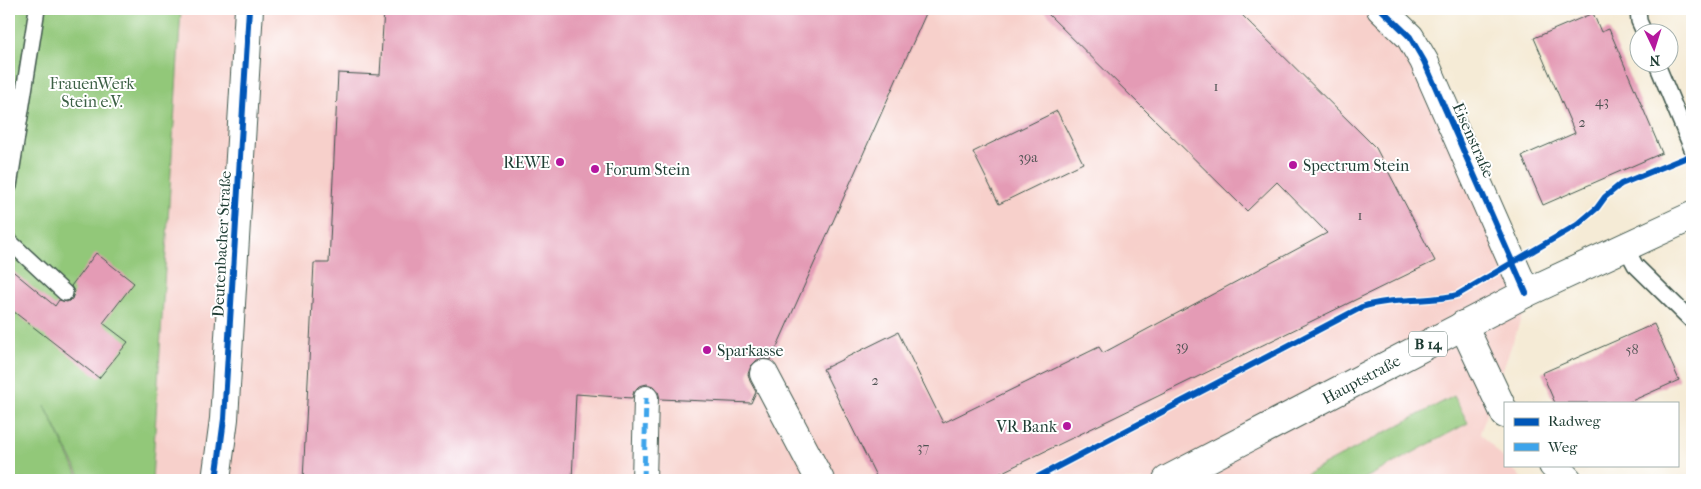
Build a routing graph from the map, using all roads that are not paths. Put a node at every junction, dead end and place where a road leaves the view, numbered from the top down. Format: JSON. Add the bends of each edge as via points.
{"nodes":[{"id":1,"x":37,"y":9,"type":"edge"},
{"id":2,"x":249,"y":9,"type":"edge"},
{"id":3,"x":1381,"y":9,"type":"edge"},
{"id":4,"x":1638,"y":9,"type":"edge"},
{"id":5,"x":1639,"y":22,"type":"edge"},
{"id":6,"x":1660,"y":72,"type":"edge"},
{"id":7,"x":1692,"y":149,"type":"edge"},
{"id":8,"x":9,"y":186,"type":"edge"},
{"id":9,"x":1692,"y":216,"type":"edge"},
{"id":10,"x":9,"y":241,"type":"edge"},
{"id":11,"x":1625,"y":246,"type":"junction"},
{"id":12,"x":65,"y":293,"type":"dead end"},
{"id":13,"x":1526,"y":293,"type":"junction"},
{"id":14,"x":1692,"y":321,"type":"edge"},
{"id":15,"x":1463,"y":325,"type":"junction"},
{"id":16,"x":764,"y":374,"type":"dead end"},
{"id":17,"x":646,"y":398,"type":"dead end"},
{"id":18,"x":1504,"y":412,"type":"edge"},
{"id":19,"x":1554,"y":466,"type":"edge"},
{"id":20,"x":216,"y":480,"type":"edge"},
{"id":21,"x":644,"y":480,"type":"edge"},
{"id":22,"x":820,"y":480,"type":"edge"},
{"id":23,"x":1167,"y":480,"type":"edge"},
{"id":24,"x":1568,"y":480,"type":"edge"}],
"edges":[{"from":1,"to":8,"type":"lane"},
{"from":2,"to":20,"type":"street","name":"Deutenbacher Straße","via":[[224,419]]},
{"from":3,"to":13,"type":"street","name":"Eisenstraße","via":[[1410,37],[1424,61]]},
{"from":4,"to":5,"type":"lane"},
{"from":6,"to":7,"type":"lane"},
{"from":9,"to":11,"type":"street","name":"Hauptstraße","number":"B 14"},
{"from":10,"to":12,"type":"lane"},
{"from":11,"to":13,"type":"street","name":"Hauptstraße","number":"B 14"},
{"from":11,"to":14,"type":"lane","via":[[1635,265]]},
{"from":13,"to":15,"type":"street","name":"Hauptstraße","number":"B 14"},
{"from":15,"to":18,"type":"street"},
{"from":15,"to":23,"type":"street","name":"Hauptstraße","number":"B 14"},
{"from":16,"to":22,"type":"street"},
{"from":17,"to":21,"type":"street"},
{"from":19,"to":24,"type":"street"}]}
